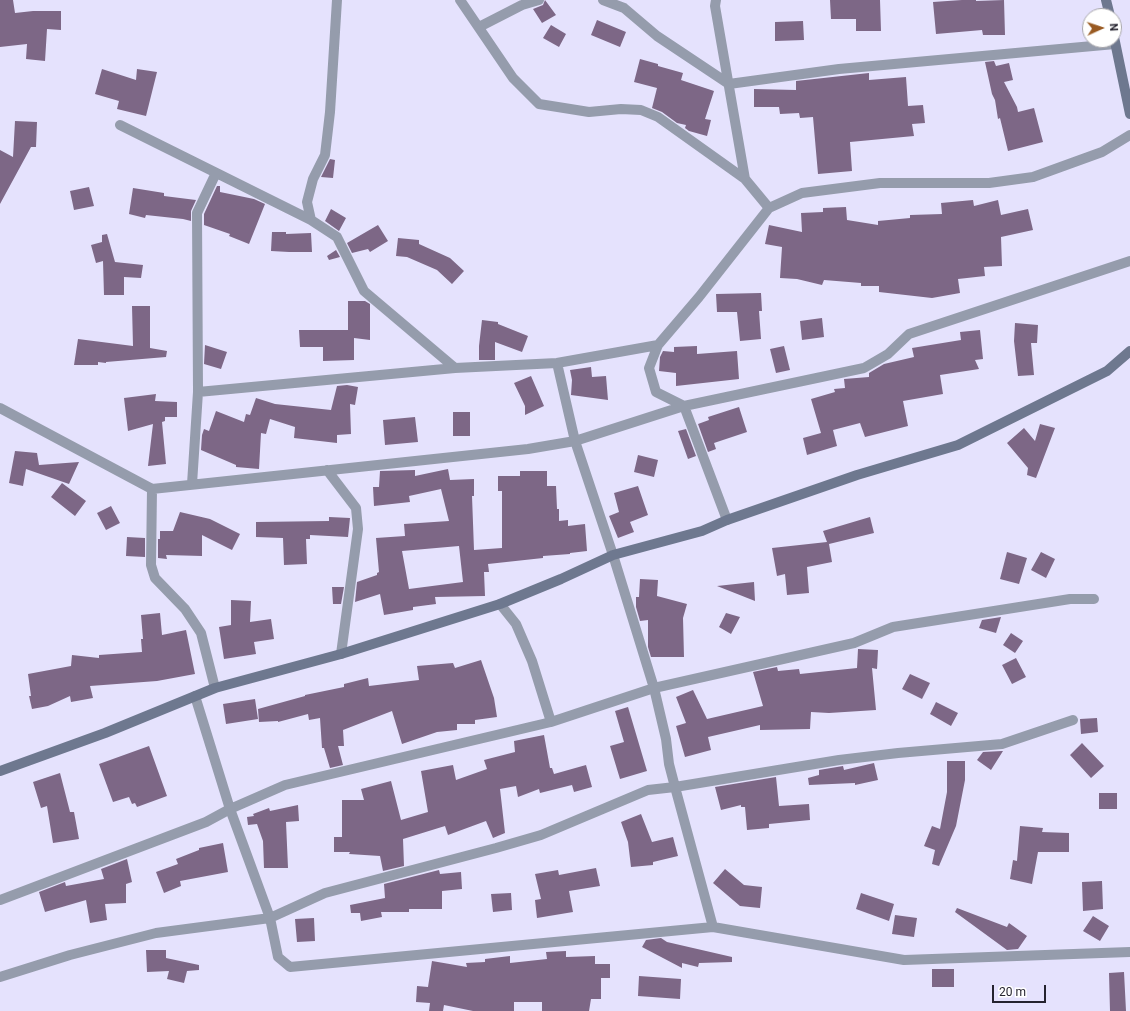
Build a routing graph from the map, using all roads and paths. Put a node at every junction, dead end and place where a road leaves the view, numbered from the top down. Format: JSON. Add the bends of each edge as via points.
{"nodes":[{"id":1,"x":336,"y":0,"type":"edge"},
{"id":2,"x":460,"y":0,"type":"edge"},
{"id":3,"x":539,"y":0,"type":"edge"},
{"id":4,"x":603,"y":0,"type":"edge"},
{"id":5,"x":716,"y":0,"type":"edge"},
{"id":6,"x":478,"y":28,"type":"junction"},
{"id":7,"x":1082,"y":44,"type":"edge"},
{"id":8,"x":1116,"y":48,"type":"edge"},
{"id":9,"x":729,"y":84,"type":"junction"},
{"id":10,"x":1130,"y":114,"type":"edge"},
{"id":11,"x":120,"y":125,"type":"dead end"},
{"id":12,"x":1130,"y":135,"type":"edge"},
{"id":13,"x":216,"y":173,"type":"junction"},
{"id":14,"x":745,"y":179,"type":"junction"},
{"id":15,"x":769,"y":208,"type":"junction"},
{"id":16,"x":310,"y":220,"type":"junction"},
{"id":17,"x":1130,"y":261,"type":"edge"},
{"id":18,"x":658,"y":344,"type":"junction"},
{"id":19,"x":1130,"y":351,"type":"edge"},
{"id":20,"x":557,"y":363,"type":"junction"},
{"id":21,"x":455,"y":368,"type":"junction"},
{"id":22,"x":198,"y":392,"type":"junction"},
{"id":23,"x":684,"y":406,"type":"junction"},
{"id":24,"x":0,"y":408,"type":"edge"},
{"id":25,"x":575,"y":441,"type":"junction"},
{"id":26,"x":327,"y":470,"type":"junction"},
{"id":27,"x":192,"y":484,"type":"junction"},
{"id":28,"x":152,"y":489,"type":"junction"},
{"id":29,"x":727,"y":520,"type":"junction"},
{"id":30,"x":613,"y":555,"type":"junction"},
{"id":31,"x":1094,"y":599,"type":"dead end"},
{"id":32,"x":500,"y":604,"type":"junction"},
{"id":33,"x":341,"y":654,"type":"junction"},
{"id":34,"x":215,"y":688,"type":"junction"},
{"id":35,"x":654,"y":688,"type":"junction"},
{"id":36,"x":195,"y":696,"type":"junction"},
{"id":37,"x":1073,"y":720,"type":"dead end"},
{"id":38,"x":551,"y":722,"type":"junction"},
{"id":39,"x":0,"y":771,"type":"edge"},
{"id":40,"x":676,"y":787,"type":"junction"},
{"id":41,"x":230,"y":809,"type":"junction"},
{"id":42,"x":0,"y":900,"type":"edge"},
{"id":43,"x":270,"y":918,"type":"junction"},
{"id":44,"x":713,"y":926,"type":"junction"},
{"id":45,"x":1130,"y":952,"type":"edge"},
{"id":46,"x":0,"y":977,"type":"edge"}],
"edges":[{"from":1,"to":16,"type":"street","via":[[325,155],[313,179],[308,202]]},
{"from":2,"to":6,"type":"street"},
{"from":3,"to":6,"type":"street","via":[[522,5]]},
{"from":4,"to":9,"type":"street","via":[[624,8],[657,36]]},
{"from":5,"to":9,"type":"street"},
{"from":6,"to":14,"type":"street","via":[[513,78],[539,104],[589,112],[640,110],[658,117]]},
{"from":7,"to":9,"type":"street","via":[[839,69]]},
{"from":8,"to":10,"type":"street"},
{"from":9,"to":14,"type":"street"},
{"from":11,"to":13,"type":"street"},
{"from":12,"to":15,"type":"street","via":[[1102,152],[1032,177],[989,183],[880,183],[802,193]]},
{"from":13,"to":16,"type":"street"},
{"from":13,"to":22,"type":"street","via":[[197,213]]},
{"from":14,"to":15,"type":"street"},
{"from":15,"to":18,"type":"street","via":[[699,297]]},
{"from":16,"to":21,"type":"street","via":[[337,237],[364,291]]},
{"from":17,"to":23,"type":"street","via":[[909,334],[888,354],[864,368]]},
{"from":18,"to":20,"type":"street"},
{"from":18,"to":23,"type":"street","via":[[649,368],[656,392]]},
{"from":19,"to":29,"type":"street","via":[[1107,371],[958,445],[857,475]]},
{"from":20,"to":21,"type":"street"},
{"from":20,"to":25,"type":"street"},
{"from":21,"to":22,"type":"street"},
{"from":22,"to":27,"type":"street"},
{"from":23,"to":25,"type":"street"},
{"from":23,"to":29,"type":"street"},
{"from":24,"to":28,"type":"street"},
{"from":25,"to":26,"type":"street","via":[[528,449]]},
{"from":25,"to":30,"type":"street"},
{"from":26,"to":27,"type":"street"},
{"from":26,"to":33,"type":"street","via":[[356,508],[358,529]]},
{"from":27,"to":28,"type":"street"},
{"from":28,"to":34,"type":"street","via":[[151,565],[155,578],[185,609],[200,633]]},
{"from":29,"to":30,"type":"street","via":[[702,531]]},
{"from":30,"to":32,"type":"street"},
{"from":30,"to":35,"type":"street"},
{"from":31,"to":35,"type":"street","via":[[1070,599],[893,627],[854,643]]},
{"from":32,"to":33,"type":"street"},
{"from":32,"to":38,"type":"street","via":[[516,624],[532,661]]},
{"from":33,"to":34,"type":"street"},
{"from":34,"to":36,"type":"street"},
{"from":35,"to":38,"type":"street"},
{"from":35,"to":40,"type":"street"},
{"from":36,"to":39,"type":"street","via":[[106,733]]},
{"from":36,"to":41,"type":"street"},
{"from":37,"to":40,"type":"street","via":[[1002,744],[839,760]]},
{"from":38,"to":41,"type":"street","via":[[285,785]]},
{"from":40,"to":43,"type":"street","via":[[648,790],[542,835],[324,892]]},
{"from":40,"to":44,"type":"street"},
{"from":41,"to":42,"type":"street","via":[[206,822]]},
{"from":41,"to":43,"type":"street"},
{"from":43,"to":44,"type":"street","via":[[278,957],[290,967]]},
{"from":43,"to":46,"type":"street","via":[[156,932]]},
{"from":44,"to":45,"type":"street","via":[[904,960]]}]}
